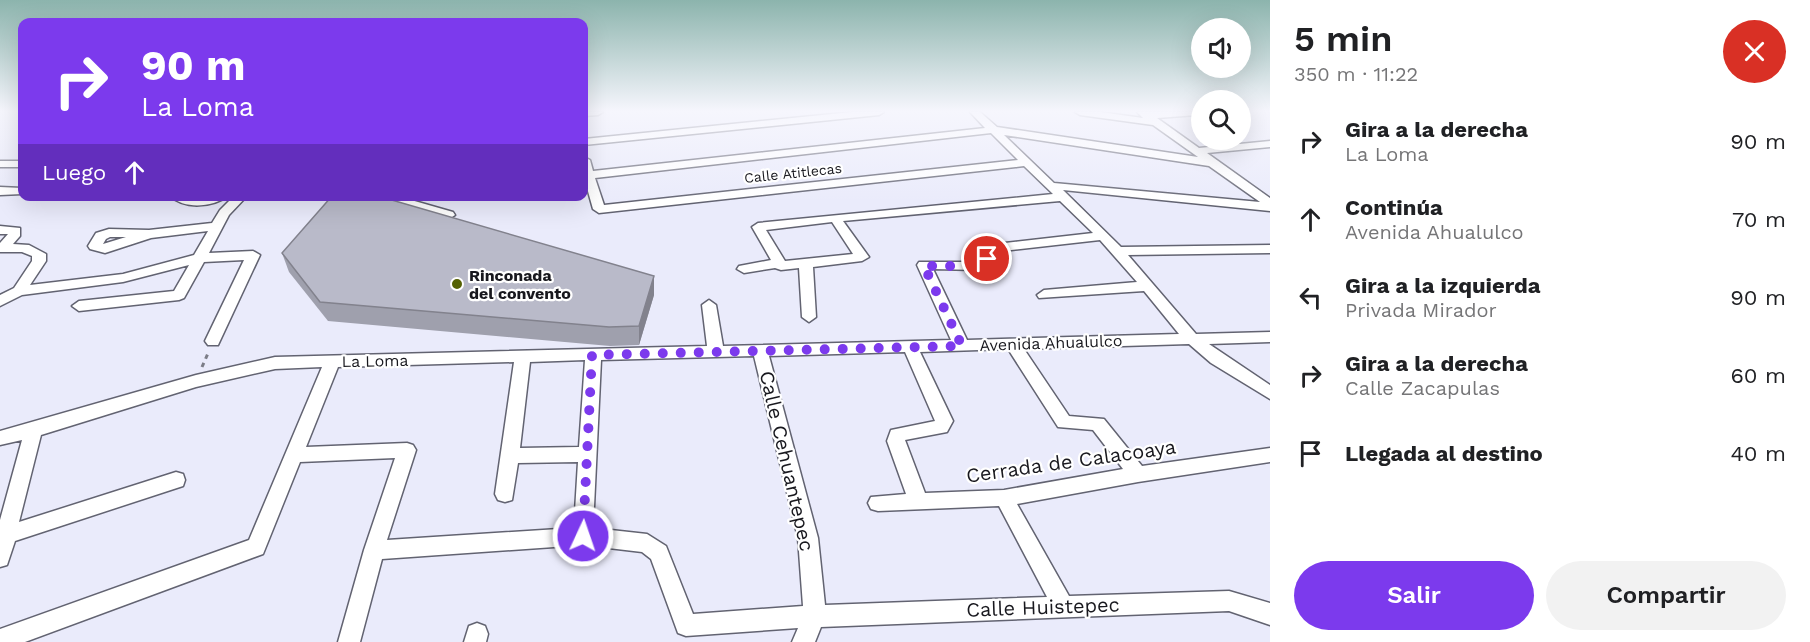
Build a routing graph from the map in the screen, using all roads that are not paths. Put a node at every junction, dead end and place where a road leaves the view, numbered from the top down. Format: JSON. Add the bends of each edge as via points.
{"nodes":[{"id":1,"x":884,"y":142,"type":"edge"},
{"id":2,"x":1006,"y":142,"type":"edge"},
{"id":3,"x":1074,"y":142,"type":"edge"},
{"id":4,"x":1185,"y":142,"type":"edge"},
{"id":5,"x":1270,"y":144,"type":"edge"},
{"id":6,"x":1198,"y":151,"type":"junction"},
{"id":7,"x":1027,"y":162,"type":"junction"},
{"id":8,"x":1214,"y":163,"type":"junction"},
{"id":9,"x":0,"y":164,"type":"edge"},
{"id":10,"x":18,"y":164,"type":"edge"},
{"id":11,"x":589,"y":174,"type":"joint"},
{"id":12,"x":1053,"y":186,"type":"junction"},
{"id":13,"x":1270,"y":190,"type":"edge"},
{"id":14,"x":0,"y":191,"type":"edge"},
{"id":15,"x":18,"y":191,"type":"edge"},
{"id":16,"x":1253,"y":192,"type":"junction"},
{"id":17,"x":1065,"y":197,"type":"junction"},
{"id":18,"x":183,"y":201,"type":"edge"},
{"id":19,"x":201,"y":201,"type":"edge"},
{"id":20,"x":236,"y":201,"type":"edge"},
{"id":21,"x":400,"y":201,"type":"edge"},
{"id":22,"x":1270,"y":205,"type":"edge"},
{"id":23,"x":449,"y":215,"type":"edge"},
{"id":24,"x":835,"y":218,"type":"junction"},
{"id":25,"x":217,"y":226,"type":"junction"},
{"id":26,"x":0,"y":230,"type":"edge"},
{"id":27,"x":148,"y":234,"type":"dead end"},
{"id":28,"x":1104,"y":236,"type":"junction"},
{"id":29,"x":1,"y":248,"type":"edge"},
{"id":30,"x":1270,"y":249,"type":"edge"},
{"id":31,"x":1118,"y":251,"type":"junction"},
{"id":32,"x":199,"y":258,"type":"junction"},
{"id":33,"x":779,"y":263,"type":"junction"},
{"id":34,"x":806,"y":264,"type":"junction"},
{"id":35,"x":744,"y":269,"type":"dead end"},
{"id":36,"x":1147,"y":286,"type":"junction"},
{"id":37,"x":19,"y":291,"type":"junction"},
{"id":38,"x":1044,"y":295,"type":"dead end"},
{"id":39,"x":0,"y":301,"type":"edge"},
{"id":40,"x":709,"y":305,"type":"dead end"},
{"id":41,"x":79,"y":306,"type":"dead end"},
{"id":42,"x":809,"y":316,"type":"dead end"},
{"id":43,"x":1270,"y":337,"type":"edge"},
{"id":44,"x":1190,"y":338,"type":"junction"},
{"id":45,"x":213,"y":341,"type":"road end"},
{"id":46,"x":1013,"y":345,"type":"junction"},
{"id":47,"x":962,"y":346,"type":"junction"},
{"id":48,"x":911,"y":348,"type":"junction"},
{"id":49,"x":760,"y":350,"type":"junction"},
{"id":50,"x":716,"y":352,"type":"junction"},
{"id":51,"x":592,"y":355,"type":"junction"},
{"id":52,"x":523,"y":357,"type":"junction"},
{"id":53,"x":332,"y":362,"type":"junction"},
{"id":54,"x":1270,"y":393,"type":"edge"},
{"id":55,"x":33,"y":430,"type":"junction"},
{"id":56,"x":0,"y":438,"type":"edge"},
{"id":57,"x":294,"y":454,"type":"junction"},
{"id":58,"x":588,"y":454,"type":"junction"},
{"id":59,"x":509,"y":456,"type":"junction"},
{"id":60,"x":1267,"y":460,"type":"edge"},
{"id":61,"x":1138,"y":474,"type":"junction"},
{"id":62,"x":176,"y":480,"type":"dead end"},
{"id":63,"x":505,"y":494,"type":"dead end"},
{"id":64,"x":1004,"y":498,"type":"junction"},
{"id":65,"x":918,"y":501,"type":"junction"},
{"id":66,"x":878,"y":502,"type":"dead end"},
{"id":67,"x":5,"y":535,"type":"junction"},
{"id":68,"x":583,"y":536,"type":"junction"},
{"id":69,"x":374,"y":550,"type":"junction"},
{"id":70,"x":0,"y":558,"type":"edge"},
{"id":71,"x":1063,"y":606,"type":"junction"},
{"id":72,"x":1267,"y":608,"type":"edge"},
{"id":73,"x":815,"y":616,"type":"junction"},
{"id":74,"x":0,"y":640,"type":"edge"},
{"id":75,"x":349,"y":642,"type":"edge"},
{"id":76,"x":803,"y":642,"type":"edge"}],
"edges":[{"from":1,"to":11,"type":"street"},
{"from":2,"to":7,"type":"street"},
{"from":3,"to":8,"type":"street"},
{"from":4,"to":6,"type":"street"},
{"from":5,"to":6,"type":"street"},
{"from":6,"to":8,"type":"street"},
{"from":7,"to":11,"type":"street","name":"Calle Atitlecas","via":[[599,209]]},
{"from":7,"to":12,"type":"street"},
{"from":8,"to":16,"type":"street"},
{"from":9,"to":10,"type":"street"},
{"from":12,"to":17,"type":"street"},
{"from":12,"to":22,"type":"street"},
{"from":13,"to":16,"type":"street"},
{"from":14,"to":15,"type":"street"},
{"from":16,"to":22,"type":"street"},
{"from":17,"to":24,"type":"street"},
{"from":17,"to":28,"type":"street"},
{"from":18,"to":19,"type":"street"},
{"from":20,"to":25,"type":"street"},
{"from":21,"to":23,"type":"street"},
{"from":24,"to":33,"type":"street","via":[[758,227]]},
{"from":24,"to":34,"type":"street","via":[[862,257]]},
{"from":25,"to":27,"type":"street"},
{"from":25,"to":32,"type":"street"},
{"from":26,"to":29,"type":"street","via":[[15,231]]},
{"from":28,"to":31,"type":"street"},
{"from":28,"to":47,"type":"street","via":[[987,249],[987,259],[978,266],[924,266]]},
{"from":29,"to":37,"type":"street","via":[[24,248],[39,254],[39,261]]},
{"from":30,"to":31,"type":"street"},
{"from":31,"to":36,"type":"street"},
{"from":32,"to":37,"type":"street","via":[[123,278]]},
{"from":32,"to":41,"type":"street","via":[[179,295]]},
{"from":32,"to":45,"type":"street","via":[[253,255]]},
{"from":33,"to":34,"type":"street"},
{"from":33,"to":35,"type":"street"},
{"from":34,"to":42,"type":"street"},
{"from":36,"to":38,"type":"street"},
{"from":36,"to":44,"type":"street"},
{"from":37,"to":39,"type":"street"},
{"from":40,"to":50,"type":"street"},
{"from":43,"to":44,"type":"street","name":"Avenida Ahualulco"},
{"from":44,"to":46,"type":"street","name":"Avenida Ahualulco"},
{"from":44,"to":54,"type":"street"},
{"from":46,"to":47,"type":"street","name":"Avenida Ahualulco"},
{"from":46,"to":61,"type":"street","via":[[1064,422],[1098,424]]},
{"from":47,"to":48,"type":"street","name":"Avenida Ahualulco"},
{"from":48,"to":49,"type":"street","name":"Avenida Ahualulco"},
{"from":48,"to":65,"type":"street","via":[[944,421],[941,428],[897,435]]},
{"from":49,"to":50,"type":"street","name":"La Loma"},
{"from":49,"to":73,"type":"street","name":"Calle Cehuantepec","via":[[808,538]]},
{"from":50,"to":51,"type":"street","name":"La Loma"},
{"from":51,"to":52,"type":"street","name":"La Loma"},
{"from":51,"to":58,"type":"street"},
{"from":52,"to":53,"type":"street","name":"La Loma"},
{"from":52,"to":59,"type":"street"},
{"from":53,"to":55,"type":"street","name":"La Loma","via":[[275,363],[196,381]]},
{"from":53,"to":57,"type":"street"},
{"from":55,"to":56,"type":"street","name":"La Loma"},
{"from":55,"to":67,"type":"street"},
{"from":57,"to":69,"type":"street","via":[[407,450]]},
{"from":57,"to":74,"type":"street","via":[[256,547]]},
{"from":58,"to":59,"type":"street"},
{"from":58,"to":68,"type":"street"},
{"from":59,"to":63,"type":"street"},
{"from":60,"to":61,"type":"street","name":"Cerrada de Calacoaya"},
{"from":61,"to":64,"type":"street","name":"Cerrada de Calacoaya"},
{"from":62,"to":67,"type":"street"},
{"from":64,"to":65,"type":"street","name":"Cerrada de Calacoaya"},
{"from":64,"to":71,"type":"street"},
{"from":65,"to":66,"type":"street","name":"Cerrada de Calacoaya"},
{"from":67,"to":70,"type":"street"},
{"from":68,"to":69,"type":"street"},
{"from":68,"to":73,"type":"street","name":"Calle Huistepec","via":[[647,543],[659,553],[686,625]]},
{"from":69,"to":75,"type":"street"},
{"from":71,"to":72,"type":"street","name":"Calle Huistepec","via":[[1229,601]]},
{"from":71,"to":73,"type":"street","name":"Calle Huistepec"},
{"from":73,"to":76,"type":"street","name":"Calle Cehuantepec"}]}
